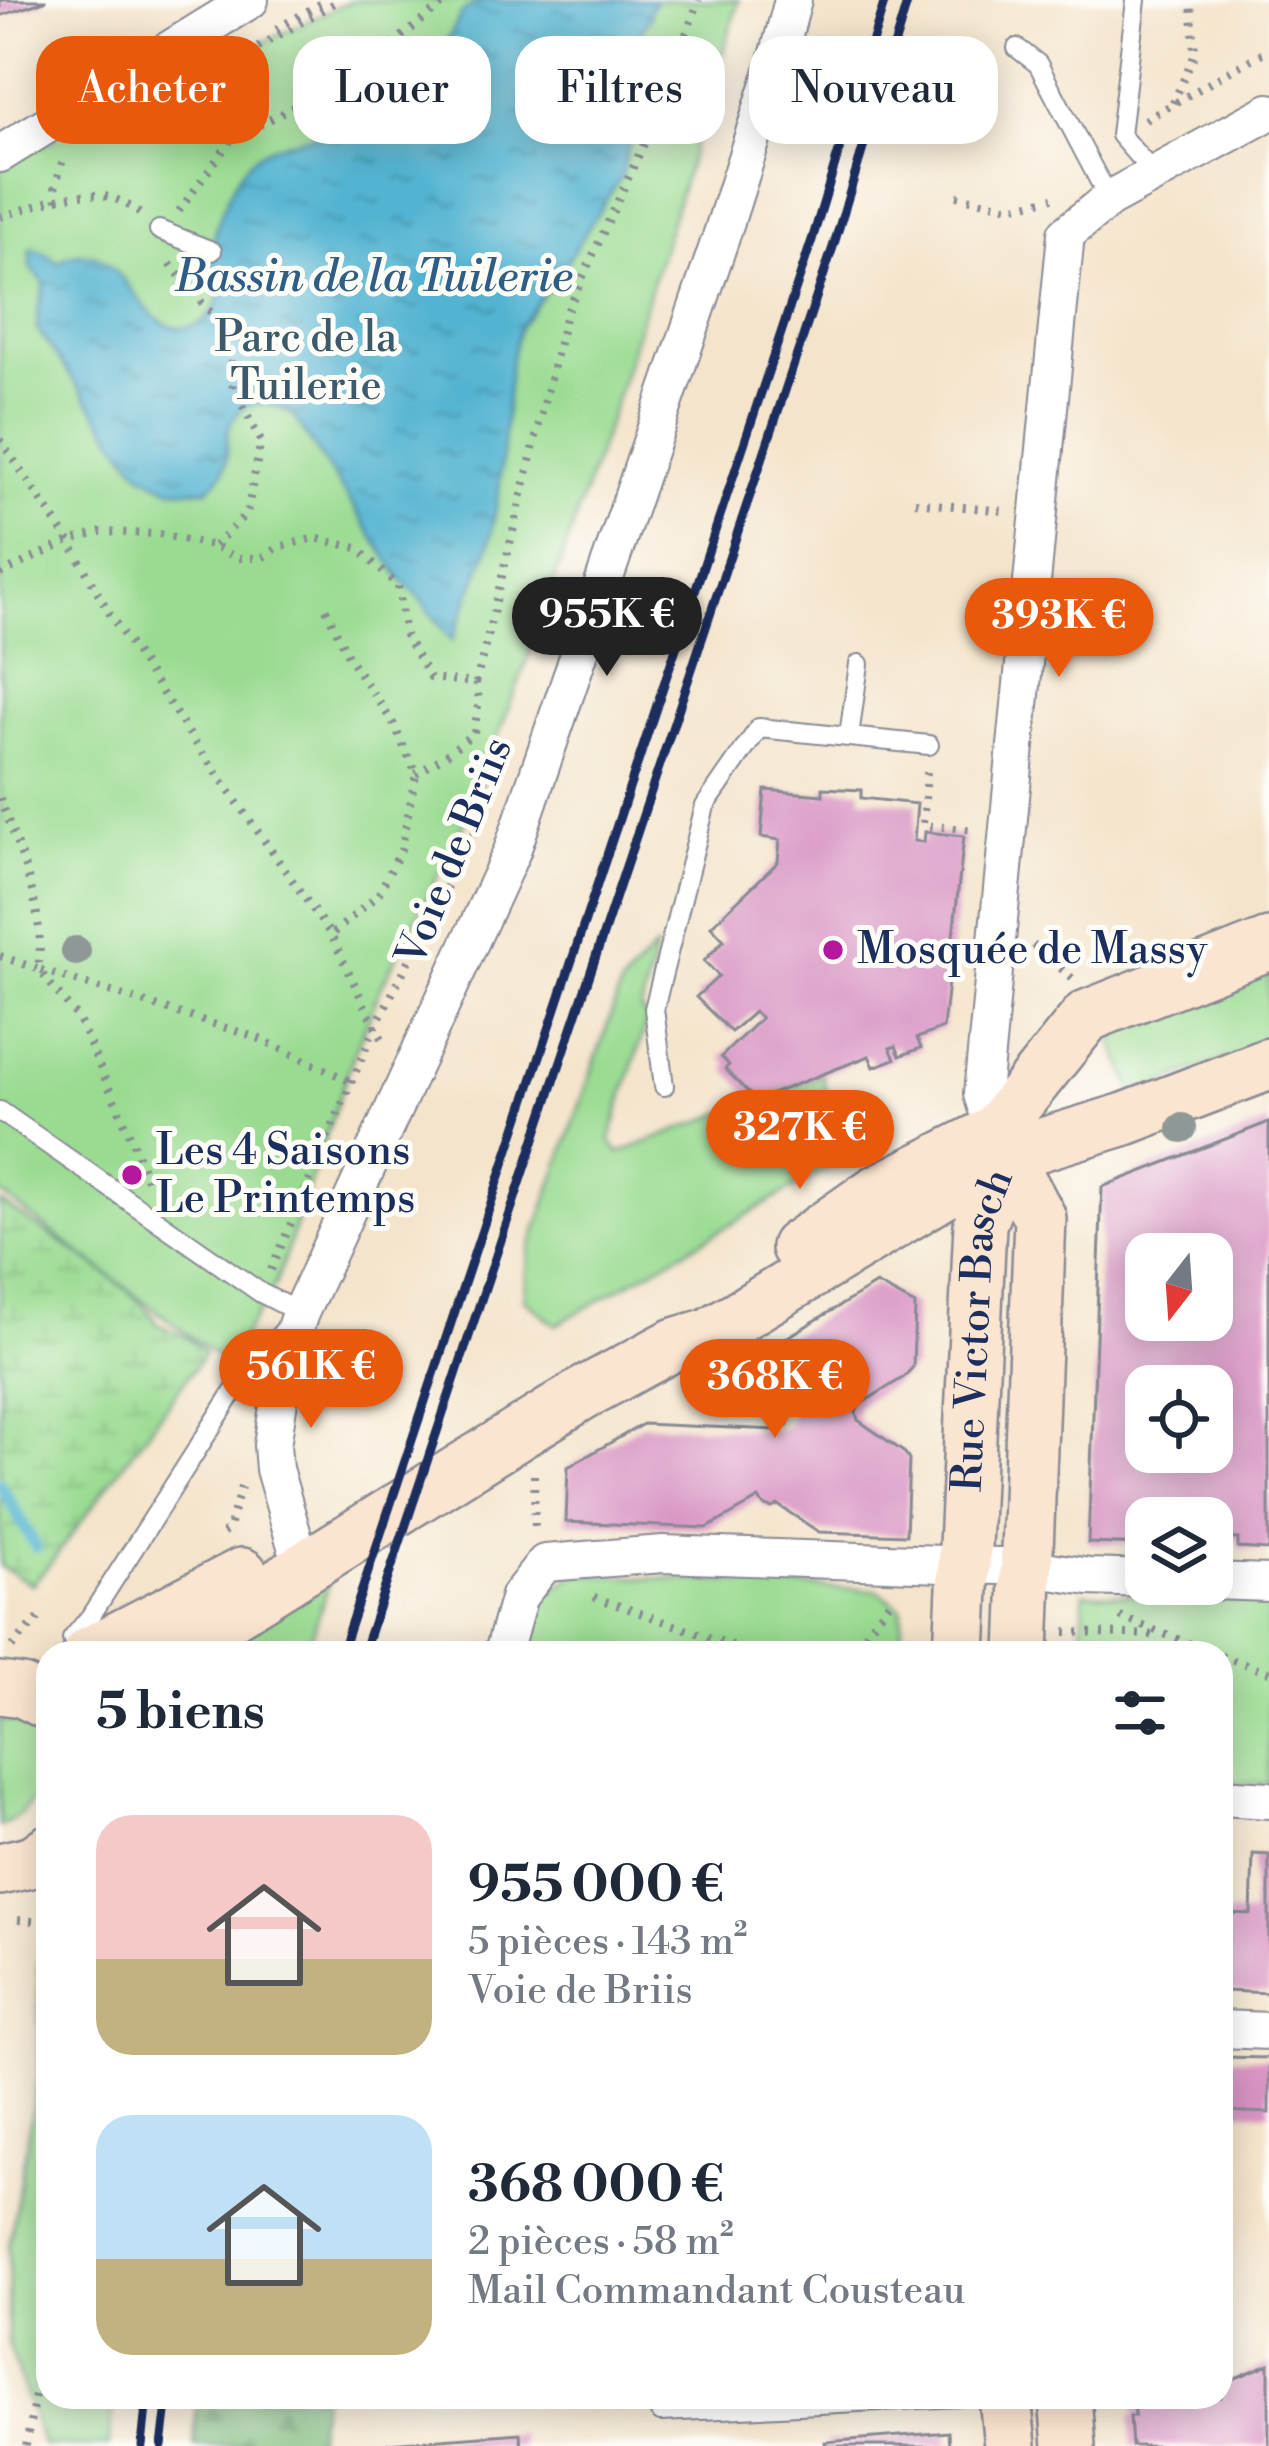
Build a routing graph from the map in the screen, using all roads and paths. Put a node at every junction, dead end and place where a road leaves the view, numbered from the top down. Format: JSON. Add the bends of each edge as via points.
{"nodes":[{"id":1,"x":250,"y":0,"type":"edge"},
{"id":2,"x":340,"y":0,"type":"edge"},
{"id":3,"x":448,"y":0,"type":"edge"},
{"id":4,"x":699,"y":0,"type":"edge"},
{"id":5,"x":793,"y":0,"type":"edge"},
{"id":6,"x":1136,"y":0,"type":"edge"},
{"id":7,"x":1191,"y":0,"type":"edge"},
{"id":8,"x":269,"y":41,"type":"edge"},
{"id":9,"x":1017,"y":48,"type":"dead end"},
{"id":10,"x":1269,"y":49,"type":"edge"},
{"id":11,"x":1172,"y":105,"type":"junction"},
{"id":12,"x":1269,"y":112,"type":"edge"},
{"id":13,"x":1120,"y":135,"type":"junction"},
{"id":14,"x":81,"y":149,"type":"dead end"},
{"id":15,"x":0,"y":154,"type":"edge"},
{"id":16,"x":1153,"y":173,"type":"junction"},
{"id":17,"x":957,"y":196,"type":"dead end"},
{"id":18,"x":57,"y":200,"type":"junction"},
{"id":19,"x":1108,"y":200,"type":"junction"},
{"id":20,"x":0,"y":218,"type":"edge"},
{"id":21,"x":159,"y":230,"type":"junction"},
{"id":22,"x":212,"y":251,"type":"dead end"},
{"id":23,"x":0,"y":440,"type":"edge"},
{"id":24,"x":915,"y":502,"type":"dead end"},
{"id":25,"x":976,"y":508,"type":"dead end"},
{"id":26,"x":69,"y":541,"type":"junction"},
{"id":27,"x":214,"y":546,"type":"junction"},
{"id":28,"x":0,"y":574,"type":"edge"},
{"id":29,"x":326,"y":609,"type":"dead end"},
{"id":30,"x":859,"y":664,"type":"dead end"},
{"id":31,"x":476,"y":683,"type":"junction"},
{"id":32,"x":849,"y":736,"type":"junction"},
{"id":33,"x":929,"y":746,"type":"joint"},
{"id":34,"x":416,"y":774,"type":"junction"},
{"id":35,"x":0,"y":798,"type":"edge"},
{"id":36,"x":1006,"y":833,"type":"junction"},
{"id":37,"x":331,"y":935,"type":"junction"},
{"id":38,"x":1026,"y":939,"type":"dead end"},
{"id":39,"x":1269,"y":944,"type":"edge"},
{"id":40,"x":0,"y":956,"type":"edge"},
{"id":41,"x":38,"y":969,"type":"junction"},
{"id":42,"x":1073,"y":979,"type":"dead end"},
{"id":43,"x":375,"y":1027,"type":"junction"},
{"id":44,"x":1269,"y":1064,"type":"edge"},
{"id":45,"x":407,"y":1077,"type":"junction"},
{"id":46,"x":352,"y":1082,"type":"junction"},
{"id":47,"x":664,"y":1086,"type":"dead end"},
{"id":48,"x":0,"y":1111,"type":"edge"},
{"id":49,"x":1000,"y":1144,"type":"junction"},
{"id":50,"x":162,"y":1223,"type":"junction"},
{"id":51,"x":261,"y":1293,"type":"junction"},
{"id":52,"x":300,"y":1313,"type":"junction"},
{"id":53,"x":533,"y":1456,"type":"dead end"},
{"id":54,"x":279,"y":1479,"type":"junction"},
{"id":55,"x":208,"y":1541,"type":"dead end"},
{"id":56,"x":320,"y":1544,"type":"junction"},
{"id":57,"x":545,"y":1563,"type":"junction"},
{"id":58,"x":963,"y":1566,"type":"junction"},
{"id":59,"x":1026,"y":1567,"type":"junction"},
{"id":60,"x":1125,"y":1578,"type":"edge"},
{"id":61,"x":1233,"y":1582,"type":"edge"},
{"id":62,"x":1269,"y":1583,"type":"edge"},
{"id":63,"x":901,"y":1586,"type":"dead end"},
{"id":64,"x":1100,"y":1608,"type":"dead end"},
{"id":65,"x":44,"y":1613,"type":"dead end"},
{"id":66,"x":1163,"y":1636,"type":"junction"},
{"id":67,"x":68,"y":1641,"type":"edge"},
{"id":68,"x":108,"y":1641,"type":"edge"},
{"id":69,"x":198,"y":1641,"type":"edge"},
{"id":70,"x":506,"y":1641,"type":"edge"},
{"id":71,"x":721,"y":1641,"type":"edge"},
{"id":72,"x":860,"y":1641,"type":"edge"},
{"id":73,"x":960,"y":1641,"type":"edge"},
{"id":74,"x":1044,"y":1641,"type":"edge"},
{"id":75,"x":1078,"y":1641,"type":"edge"},
{"id":76,"x":1178,"y":1641,"type":"edge"},
{"id":77,"x":1233,"y":1660,"type":"edge"},
{"id":78,"x":36,"y":1669,"type":"edge"},
{"id":79,"x":1269,"y":1672,"type":"edge"},
{"id":80,"x":1233,"y":1798,"type":"edge"},
{"id":81,"x":1269,"y":1800,"type":"edge"},
{"id":82,"x":36,"y":1860,"type":"edge"},
{"id":83,"x":0,"y":1869,"type":"edge"},
{"id":84,"x":18,"y":1920,"type":"dead end"},
{"id":85,"x":36,"y":1921,"type":"edge"},
{"id":86,"x":1233,"y":2030,"type":"edge"},
{"id":87,"x":1269,"y":2031,"type":"edge"},
{"id":88,"x":36,"y":2390,"type":"edge"},
{"id":89,"x":659,"y":2409,"type":"edge"},
{"id":90,"x":722,"y":2409,"type":"edge"},
{"id":91,"x":1006,"y":2409,"type":"edge"},
{"id":92,"x":1066,"y":2409,"type":"edge"},
{"id":93,"x":26,"y":2446,"type":"edge"},
{"id":94,"x":1010,"y":2446,"type":"edge"},
{"id":95,"x":1069,"y":2446,"type":"edge"}],
"edges":[{"from":1,"to":15,"type":"street"},
{"from":2,"to":8,"type":"path"},
{"from":3,"to":21,"type":"path","via":[[328,88],[231,140]]},
{"from":4,"to":31,"type":"path","via":[[566,314]]},
{"from":5,"to":45,"type":"street","name":"Voie de Briis","via":[[721,240],[512,851]]},
{"from":6,"to":13,"type":"lane"},
{"from":7,"to":11,"type":"path","via":[[1195,53]]},
{"from":9,"to":19,"type":"lane","via":[[1038,64]]},
{"from":10,"to":11,"type":"path"},
{"from":11,"to":13,"type":"path"},
{"from":12,"to":16,"type":"street"},
{"from":13,"to":16,"type":"lane"},
{"from":14,"to":18,"type":"path","via":[[61,160]]},
{"from":16,"to":19,"type":"street"},
{"from":17,"to":19,"type":"path","via":[[1011,207],[1046,198]]},
{"from":18,"to":20,"type":"path"},
{"from":18,"to":21,"type":"path","via":[[84,193],[122,199]]},
{"from":19,"to":36,"type":"street","via":[[1066,234]]},
{"from":21,"to":22,"type":"lane"},
{"from":21,"to":27,"type":"path","via":[[168,261],[228,326],[232,389],[261,441],[247,513]]},
{"from":23,"to":26,"type":"path"},
{"from":24,"to":25,"type":"path"},
{"from":26,"to":27,"type":"path","via":[[100,532],[159,534]]},
{"from":26,"to":28,"type":"path"},
{"from":26,"to":37,"type":"path","via":[[123,634]]},
{"from":27,"to":31,"type":"path","via":[[237,558],[262,558],[315,538],[357,548],[398,586],[405,634],[430,678]]},
{"from":29,"to":34,"type":"path"},
{"from":30,"to":32,"type":"lane"},
{"from":31,"to":34,"type":"path","via":[[474,733]]},
{"from":32,"to":33,"type":"lane"},
{"from":32,"to":47,"type":"lane","via":[[759,728],[705,806],[655,1009]]},
{"from":33,"to":36,"type":"path","via":[[923,824]]},
{"from":34,"to":37,"type":"path","via":[[401,850],[378,895]]},
{"from":35,"to":41,"type":"path","via":[[36,906]]},
{"from":36,"to":49,"type":"street","via":[[982,1094]]},
{"from":37,"to":43,"type":"path"},
{"from":38,"to":42,"type":"path"},
{"from":39,"to":49,"type":"street","via":[[1087,1016]]},
{"from":40,"to":41,"type":"path"},
{"from":41,"to":46,"type":"path","via":[[258,1038]]},
{"from":41,"to":50,"type":"path","via":[[78,1018]]},
{"from":43,"to":45,"type":"path"},
{"from":43,"to":46,"type":"path"},
{"from":44,"to":49,"type":"street","via":[[1125,1119]]},
{"from":45,"to":52,"type":"street","name":"Voie de Briis"},
{"from":46,"to":51,"type":"path"},
{"from":48,"to":50,"type":"lane"},
{"from":49,"to":56,"type":"street","via":[[709,1334],[675,1344]]},
{"from":49,"to":58,"type":"street","name":"Rue Victor Basch","via":[[980,1224]]},
{"from":49,"to":59,"type":"street","name":"Rue Victor Basch","via":[[1040,1218]]},
{"from":50,"to":51,"type":"lane"},
{"from":51,"to":52,"type":"lane"},
{"from":52,"to":54,"type":"street","name":"Voie de Briis","via":[[272,1445]]},
{"from":52,"to":67,"type":"lane","name":"Voie de Briis","via":[[248,1371]]},
{"from":53,"to":57,"type":"path","via":[[535,1535]]},
{"from":54,"to":55,"type":"path","via":[[243,1480],[228,1530]]},
{"from":54,"to":56,"type":"street","name":"Voie de Briis"},
{"from":56,"to":68,"type":"street"},
{"from":56,"to":69,"type":"street"},
{"from":57,"to":58,"type":"street","via":[[663,1554]]},
{"from":57,"to":70,"type":"street","via":[[519,1596]]},
{"from":57,"to":71,"type":"path","via":[[574,1590]]},
{"from":58,"to":59,"type":"street"},
{"from":58,"to":73,"type":"street","name":"Rue Victor Basch"},
{"from":59,"to":60,"type":"street"},
{"from":59,"to":74,"type":"street","name":"Rue Victor Basch"},
{"from":61,"to":62,"type":"street"},
{"from":63,"to":72,"type":"path"},
{"from":64,"to":66,"type":"path"},
{"from":65,"to":78,"type":"path","via":[[9,1650]]},
{"from":66,"to":75,"type":"path"},
{"from":66,"to":76,"type":"path"},
{"from":77,"to":79,"type":"path"},
{"from":80,"to":81,"type":"street"},
{"from":82,"to":83,"type":"street"},
{"from":84,"to":85,"type":"path"},
{"from":86,"to":87,"type":"street"},
{"from":88,"to":93,"type":"path"},
{"from":89,"to":90,"type":"lane"},
{"from":91,"to":94,"type":"street"},
{"from":92,"to":95,"type":"street"}]}
